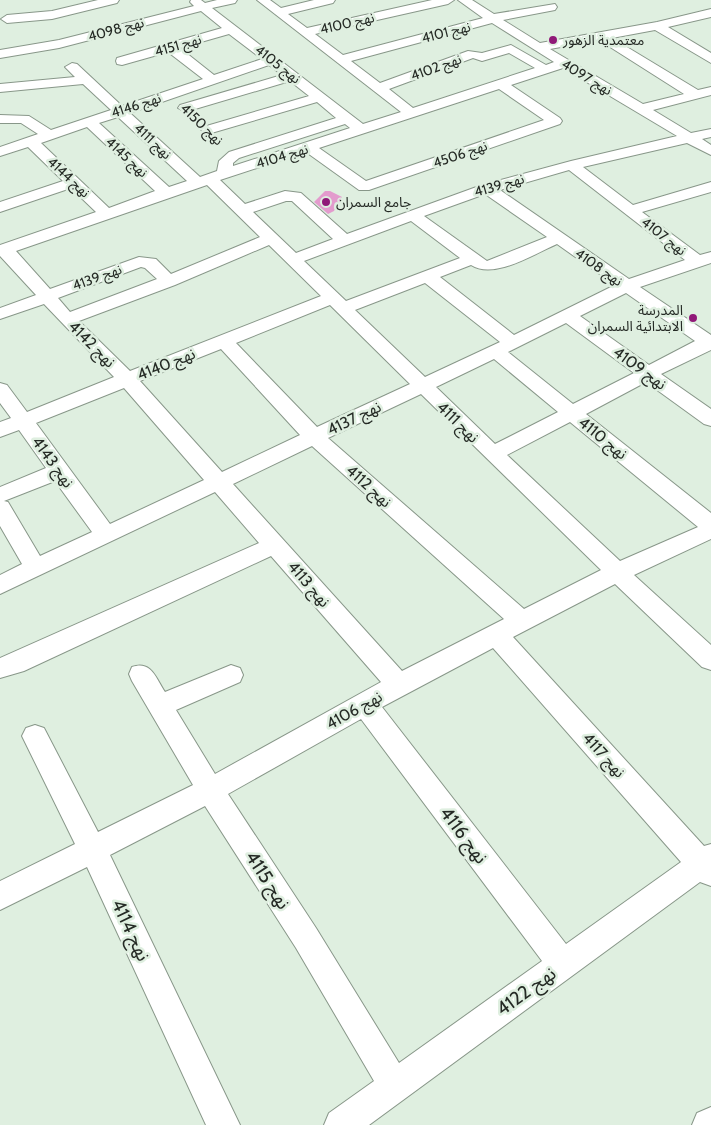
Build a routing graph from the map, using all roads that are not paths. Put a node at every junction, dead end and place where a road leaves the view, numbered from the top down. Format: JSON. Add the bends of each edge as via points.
{"nodes":[{"id":1,"x":46,"y":0,"type":"edge"},
{"id":2,"x":113,"y":0,"type":"edge"},
{"id":3,"x":231,"y":0,"type":"edge"},
{"id":4,"x":263,"y":0,"type":"edge"},
{"id":5,"x":329,"y":0,"type":"edge"},
{"id":6,"x":448,"y":0,"type":"edge"},
{"id":7,"x":464,"y":0,"type":"edge"},
{"id":8,"x":198,"y":3,"type":"edge"},
{"id":9,"x":551,"y":7,"type":"dead end"},
{"id":10,"x":280,"y":12,"type":"junction"},
{"id":11,"x":711,"y":13,"type":"edge"},
{"id":12,"x":37,"y":17,"type":"junction"},
{"id":13,"x":492,"y":18,"type":"junction"},
{"id":14,"x":7,"y":19,"type":"dead end"},
{"id":15,"x":657,"y":26,"type":"junction"},
{"id":16,"x":233,"y":29,"type":"junction"},
{"id":17,"x":305,"y":32,"type":"junction"},
{"id":18,"x":601,"y":36,"type":"junction"},
{"id":19,"x":170,"y":47,"type":"junction"},
{"id":20,"x":538,"y":47,"type":"junction"},
{"id":21,"x":0,"y":54,"type":"edge"},
{"id":22,"x":342,"y":59,"type":"junction"},
{"id":23,"x":711,"y":59,"type":"edge"},
{"id":24,"x":272,"y":60,"type":"junction"},
{"id":25,"x":122,"y":61,"type":"dead end"},
{"id":26,"x":565,"y":63,"type":"junction"},
{"id":27,"x":72,"y":67,"type":"dead end"},
{"id":28,"x":545,"y":69,"type":"junction"},
{"id":29,"x":294,"y":76,"type":"junction"},
{"id":30,"x":86,"y":80,"type":"junction"},
{"id":31,"x":212,"y":80,"type":"junction"},
{"id":32,"x":500,"y":84,"type":"junction"},
{"id":33,"x":0,"y":88,"type":"edge"},
{"id":34,"x":380,"y":88,"type":"junction"},
{"id":35,"x":711,"y":91,"type":"edge"},
{"id":36,"x":169,"y":95,"type":"junction"},
{"id":37,"x":696,"y":95,"type":"junction"},
{"id":38,"x":320,"y":98,"type":"junction"},
{"id":39,"x":185,"y":108,"type":"junction"},
{"id":40,"x":641,"y":109,"type":"junction"},
{"id":41,"x":120,"y":110,"type":"junction"},
{"id":42,"x":411,"y":113,"type":"junction"},
{"id":43,"x":347,"y":119,"type":"junction"},
{"id":44,"x":0,"y":120,"type":"edge"},
{"id":45,"x":89,"y":121,"type":"junction"},
{"id":46,"x":208,"y":130,"type":"junction"},
{"id":47,"x":361,"y":130,"type":"junction"},
{"id":48,"x":711,"y":133,"type":"edge"},
{"id":49,"x":49,"y":134,"type":"junction"},
{"id":50,"x":692,"y":138,"type":"junction"},
{"id":51,"x":30,"y":141,"type":"junction"},
{"id":52,"x":310,"y":148,"type":"junction"},
{"id":53,"x":711,"y":151,"type":"edge"},
{"id":54,"x":0,"y":152,"type":"edge"},
{"id":55,"x":234,"y":155,"type":"junction"},
{"id":56,"x":571,"y":165,"type":"junction"},
{"id":57,"x":210,"y":179,"type":"junction"},
{"id":58,"x":76,"y":182,"type":"junction"},
{"id":59,"x":711,"y":187,"type":"edge"},
{"id":60,"x":487,"y":188,"type":"junction"},
{"id":61,"x":166,"y":193,"type":"junction"},
{"id":62,"x":0,"y":207,"type":"edge"},
{"id":63,"x":242,"y":210,"type":"junction"},
{"id":64,"x":631,"y":210,"type":"junction"},
{"id":65,"x":107,"y":214,"type":"junction"},
{"id":66,"x":413,"y":215,"type":"junction"},
{"id":67,"x":271,"y":238,"type":"junction"},
{"id":68,"x":558,"y":238,"type":"junction"},
{"id":69,"x":344,"y":240,"type":"junction"},
{"id":70,"x":3,"y":250,"type":"edge"},
{"id":71,"x":294,"y":258,"type":"junction"},
{"id":72,"x":472,"y":259,"type":"junction"},
{"id":73,"x":707,"y":259,"type":"edge"},
{"id":74,"x":426,"y":275,"type":"junction"},
{"id":75,"x":169,"y":281,"type":"junction"},
{"id":76,"x":626,"y":286,"type":"junction"},
{"id":77,"x":47,"y":296,"type":"junction"},
{"id":78,"x":337,"y":303,"type":"junction"},
{"id":79,"x":0,"y":314,"type":"edge"},
{"id":80,"x":568,"y":316,"type":"junction"},
{"id":81,"x":67,"y":319,"type":"junction"},
{"id":82,"x":224,"y":341,"type":"junction"},
{"id":83,"x":513,"y":343,"type":"junction"},
{"id":84,"x":709,"y":343,"type":"edge"},
{"id":85,"x":495,"y":351,"type":"junction"},
{"id":86,"x":647,"y":373,"type":"junction"},
{"id":87,"x":127,"y":379,"type":"junction"},
{"id":88,"x":421,"y":386,"type":"junction"},
{"id":89,"x":0,"y":389,"type":"edge"},
{"id":90,"x":571,"y":413,"type":"junction"},
{"id":91,"x":711,"y":420,"type":"edge"},
{"id":92,"x":23,"y":421,"type":"junction"},
{"id":93,"x":0,"y":430,"type":"edge"},
{"id":94,"x":314,"y":437,"type":"junction"},
{"id":95,"x":492,"y":454,"type":"junction"},
{"id":96,"x":59,"y":471,"type":"junction"},
{"id":97,"x":218,"y":484,"type":"junction"},
{"id":98,"x":0,"y":495,"type":"edge"},
{"id":99,"x":0,"y":508,"type":"edge"},
{"id":100,"x":711,"y":525,"type":"edge"},
{"id":101,"x":711,"y":530,"type":"edge"},
{"id":102,"x":106,"y":535,"type":"junction"},
{"id":103,"x":275,"y":545,"type":"junction"},
{"id":104,"x":36,"y":568,"type":"junction"},
{"id":105,"x":616,"y":573,"type":"junction"},
{"id":106,"x":0,"y":584,"type":"edge"},
{"id":107,"x":523,"y":622,"type":"junction"},
{"id":108,"x":497,"y":636,"type":"junction"},
{"id":109,"x":711,"y":660,"type":"edge"},
{"id":110,"x":0,"y":668,"type":"edge"},
{"id":111,"x":141,"y":674,"type":"dead end"},
{"id":112,"x":231,"y":674,"type":"dead end"},
{"id":113,"x":399,"y":685,"type":"junction"},
{"id":114,"x":365,"y":705,"type":"junction"},
{"id":115,"x":161,"y":706,"type":"junction"},
{"id":116,"x":35,"y":736,"type":"dead end"},
{"id":117,"x":210,"y":790,"type":"junction"},
{"id":118,"x":93,"y":850,"type":"junction"},
{"id":119,"x":708,"y":865,"type":"edge"},
{"id":120,"x":0,"y":896,"type":"edge"},
{"id":121,"x":563,"y":965,"type":"junction"},
{"id":122,"x":395,"y":1086,"type":"junction"},
{"id":123,"x":223,"y":1125,"type":"edge"},
{"id":124,"x":341,"y":1125,"type":"edge"}],
"edges":[{"from":1,"to":12,"type":"street"},
{"from":2,"to":12,"type":"street"},
{"from":3,"to":8,"type":"street","name":"نهج 4098"},
{"from":4,"to":10,"type":"street"},
{"from":5,"to":10,"type":"street"},
{"from":6,"to":17,"type":"street","name":"نهج 4100"},
{"from":7,"to":13,"type":"street","name":"نهج 4097"},
{"from":8,"to":16,"type":"street","name":"نهج 4105"},
{"from":8,"to":21,"type":"street","name":"نهج 4098","via":[[59,44]]},
{"from":9,"to":13,"type":"street","name":"نهج 4101"},
{"from":10,"to":17,"type":"street"},
{"from":11,"to":15,"type":"street"},
{"from":12,"to":14,"type":"street"},
{"from":13,"to":20,"type":"street","name":"نهج 4097"},
{"from":13,"to":22,"type":"street","name":"نهج 4101"},
{"from":15,"to":18,"type":"street"},
{"from":15,"to":23,"type":"street"},
{"from":16,"to":19,"type":"street","name":"نهج 4151"},
{"from":16,"to":24,"type":"street","name":"نهج 4105"},
{"from":17,"to":22,"type":"street"},
{"from":18,"to":20,"type":"street"},
{"from":18,"to":37,"type":"street"},
{"from":19,"to":25,"type":"street","name":"نهج 4151"},
{"from":19,"to":31,"type":"street"},
{"from":20,"to":26,"type":"street","name":"نهج 4097"},
{"from":22,"to":34,"type":"street"},
{"from":24,"to":29,"type":"street","name":"نهج 4105"},
{"from":24,"to":31,"type":"street","name":"نهج 4146"},
{"from":26,"to":28,"type":"street","name":"نهج 4104"},
{"from":26,"to":40,"type":"street","name":"نهج 4097"},
{"from":27,"to":30,"type":"street","name":"نهج 4111"},
{"from":28,"to":32,"type":"street","name":"نهج 4104"},
{"from":28,"to":34,"type":"street","name":"نهج 4102","via":[[508,49],[482,57],[473,54]]},
{"from":29,"to":38,"type":"street","name":"نهج 4105"},
{"from":29,"to":39,"type":"street"},
{"from":30,"to":33,"type":"street"},
{"from":30,"to":41,"type":"street","name":"نهج 4111"},
{"from":31,"to":36,"type":"street","name":"نهج 4146"},
{"from":32,"to":42,"type":"street","name":"نهج 4104"},
{"from":32,"to":52,"type":"street","name":"نهج 4506","via":[[555,121],[364,187]]},
{"from":34,"to":42,"type":"street"},
{"from":35,"to":37,"type":"street"},
{"from":36,"to":39,"type":"street","name":"نهج 4150"},
{"from":36,"to":41,"type":"street","name":"نهج 4146"},
{"from":37,"to":40,"type":"street"},
{"from":38,"to":43,"type":"street","name":"نهج 4105"},
{"from":38,"to":46,"type":"street"},
{"from":39,"to":46,"type":"street","name":"نهج 4150"},
{"from":40,"to":50,"type":"street","name":"نهج 4097"},
{"from":41,"to":45,"type":"street","name":"نهج 4146"},
{"from":41,"to":57,"type":"street","name":"نهج 4111"},
{"from":42,"to":47,"type":"street","name":"نهج 4104"},
{"from":43,"to":47,"type":"street","name":"نهج 4105"},
{"from":43,"to":55,"type":"street"},
{"from":44,"to":49,"type":"street","via":[[24,119]]},
{"from":45,"to":49,"type":"street","name":"نهج 4146"},
{"from":45,"to":61,"type":"street","name":"نهج 4145"},
{"from":46,"to":55,"type":"street","name":"نهج 4150"},
{"from":47,"to":52,"type":"street","name":"نهج 4104"},
{"from":48,"to":50,"type":"street","name":"نهج 4139"},
{"from":49,"to":51,"type":"street","name":"نهج 4146"},
{"from":50,"to":53,"type":"street","name":"نهج 4097"},
{"from":50,"to":56,"type":"street","name":"نهج 4139"},
{"from":51,"to":54,"type":"street","name":"نهج 4146"},
{"from":51,"to":58,"type":"street","name":"نهج 4144"},
{"from":52,"to":57,"type":"street","name":"نهج 4104"},
{"from":55,"to":57,"type":"street"},
{"from":56,"to":60,"type":"street","name":"نهج 4139"},
{"from":56,"to":64,"type":"street","name":"نهج 4107"},
{"from":57,"to":61,"type":"street","name":"نهج 4104"},
{"from":57,"to":63,"type":"street","name":"نهج 4111"},
{"from":58,"to":62,"type":"street"},
{"from":58,"to":65,"type":"street","name":"نهج 4144"},
{"from":59,"to":64,"type":"street","name":"نهج 4107"},
{"from":60,"to":66,"type":"street","name":"نهج 4139"},
{"from":60,"to":68,"type":"street","name":"نهج 4108"},
{"from":61,"to":65,"type":"street","name":"نهج 4104"},
{"from":63,"to":67,"type":"street","name":"نهج 4111"},
{"from":63,"to":69,"type":"street","via":[[285,196],[296,196]]},
{"from":64,"to":73,"type":"street","name":"نهج 4107"},
{"from":65,"to":70,"type":"street","name":"نهج 4104"},
{"from":66,"to":69,"type":"street","name":"نهج 4139"},
{"from":66,"to":72,"type":"street"},
{"from":67,"to":71,"type":"street","name":"نهج 4111"},
{"from":67,"to":75,"type":"street","name":"نهج 4139"},
{"from":68,"to":72,"type":"street","via":[[492,266],[483,266]]},
{"from":68,"to":76,"type":"street","name":"نهج 4108"},
{"from":69,"to":71,"type":"street","name":"نهج 4139"},
{"from":70,"to":77,"type":"street","name":"نهج 4142"},
{"from":71,"to":78,"type":"street","name":"نهج 4111"},
{"from":72,"to":74,"type":"street","name":"نهج 4140"},
{"from":73,"to":76,"type":"street","name":"نهج 4137"},
{"from":74,"to":78,"type":"street","name":"نهج 4140"},
{"from":74,"to":83,"type":"street"},
{"from":75,"to":77,"type":"street","name":"نهج 4139","via":[[150,263],[143,261]]},
{"from":75,"to":81,"type":"street","name":"نهج 4139"},
{"from":76,"to":80,"type":"street","name":"نهج 4137"},
{"from":76,"to":84,"type":"street","name":"نهج 4108"},
{"from":77,"to":79,"type":"street"},
{"from":77,"to":81,"type":"street","name":"نهج 4142"},
{"from":78,"to":82,"type":"street","name":"نهج 4140"},
{"from":78,"to":88,"type":"street","name":"نهج 4111"},
{"from":80,"to":83,"type":"street","name":"نهج 4137"},
{"from":80,"to":86,"type":"street","name":"نهج 4109"},
{"from":81,"to":87,"type":"street","name":"نهج 4142"},
{"from":82,"to":87,"type":"street","name":"نهج 4140"},
{"from":82,"to":94,"type":"street","name":"نهج 4112"},
{"from":83,"to":85,"type":"street","name":"نهج 4137"},
{"from":84,"to":86,"type":"street"},
{"from":85,"to":88,"type":"street","name":"نهج 4137"},
{"from":85,"to":90,"type":"street","name":"نهج 4110"},
{"from":86,"to":90,"type":"street"},
{"from":86,"to":91,"type":"street","name":"نهج 4109"},
{"from":87,"to":92,"type":"street","name":"نهج 4140"},
{"from":87,"to":97,"type":"street","name":"نهج 4142"},
{"from":88,"to":94,"type":"street","name":"نهج 4137"},
{"from":88,"to":95,"type":"street","name":"نهج 4111"},
{"from":89,"to":92,"type":"street","name":"نهج 4143"},
{"from":90,"to":95,"type":"street"},
{"from":90,"to":100,"type":"street","name":"نهج 4110"},
{"from":92,"to":93,"type":"street","name":"نهج 4140"},
{"from":92,"to":96,"type":"street","name":"نهج 4143"},
{"from":94,"to":97,"type":"street","name":"نهج 4137"},
{"from":94,"to":107,"type":"street","name":"نهج 4112"},
{"from":95,"to":105,"type":"street","name":"نهج 4111"},
{"from":96,"to":98,"type":"street"},
{"from":96,"to":102,"type":"street","name":"نهج 4143"},
{"from":97,"to":102,"type":"street","name":"نهج 4137"},
{"from":97,"to":103,"type":"street","name":"نهج 4113"},
{"from":99,"to":104,"type":"street"},
{"from":101,"to":105,"type":"street","name":"نهج 4106"},
{"from":102,"to":104,"type":"street","name":"نهج 4137"},
{"from":103,"to":110,"type":"street"},
{"from":103,"to":113,"type":"street","name":"نهج 4113"},
{"from":104,"to":106,"type":"street","name":"نهج 4137"},
{"from":105,"to":107,"type":"street","name":"نهج 4106"},
{"from":105,"to":109,"type":"street","name":"نهج 4111"},
{"from":107,"to":108,"type":"street","name":"نهج 4106"},
{"from":108,"to":113,"type":"street","name":"نهج 4106"},
{"from":108,"to":119,"type":"street","name":"نهج 4117"},
{"from":111,"to":115,"type":"street","name":"نهج 4115"},
{"from":112,"to":115,"type":"street"},
{"from":113,"to":114,"type":"street","name":"نهج 4106"},
{"from":114,"to":117,"type":"street","name":"نهج 4106"},
{"from":114,"to":121,"type":"street","name":"نهج 4116"},
{"from":115,"to":117,"type":"street","name":"نهج 4115"},
{"from":116,"to":118,"type":"street","name":"نهج 4114"},
{"from":117,"to":118,"type":"street","name":"نهج 4106"},
{"from":117,"to":122,"type":"street","name":"نهج 4115","via":[[306,938]]},
{"from":118,"to":120,"type":"street","name":"نهج 4106"},
{"from":118,"to":123,"type":"street","name":"نهج 4114"},
{"from":119,"to":121,"type":"street","name":"نهج 4122"},
{"from":121,"to":122,"type":"street","name":"نهج 4122"},
{"from":122,"to":124,"type":"street","name":"نهج 4122"}]}
